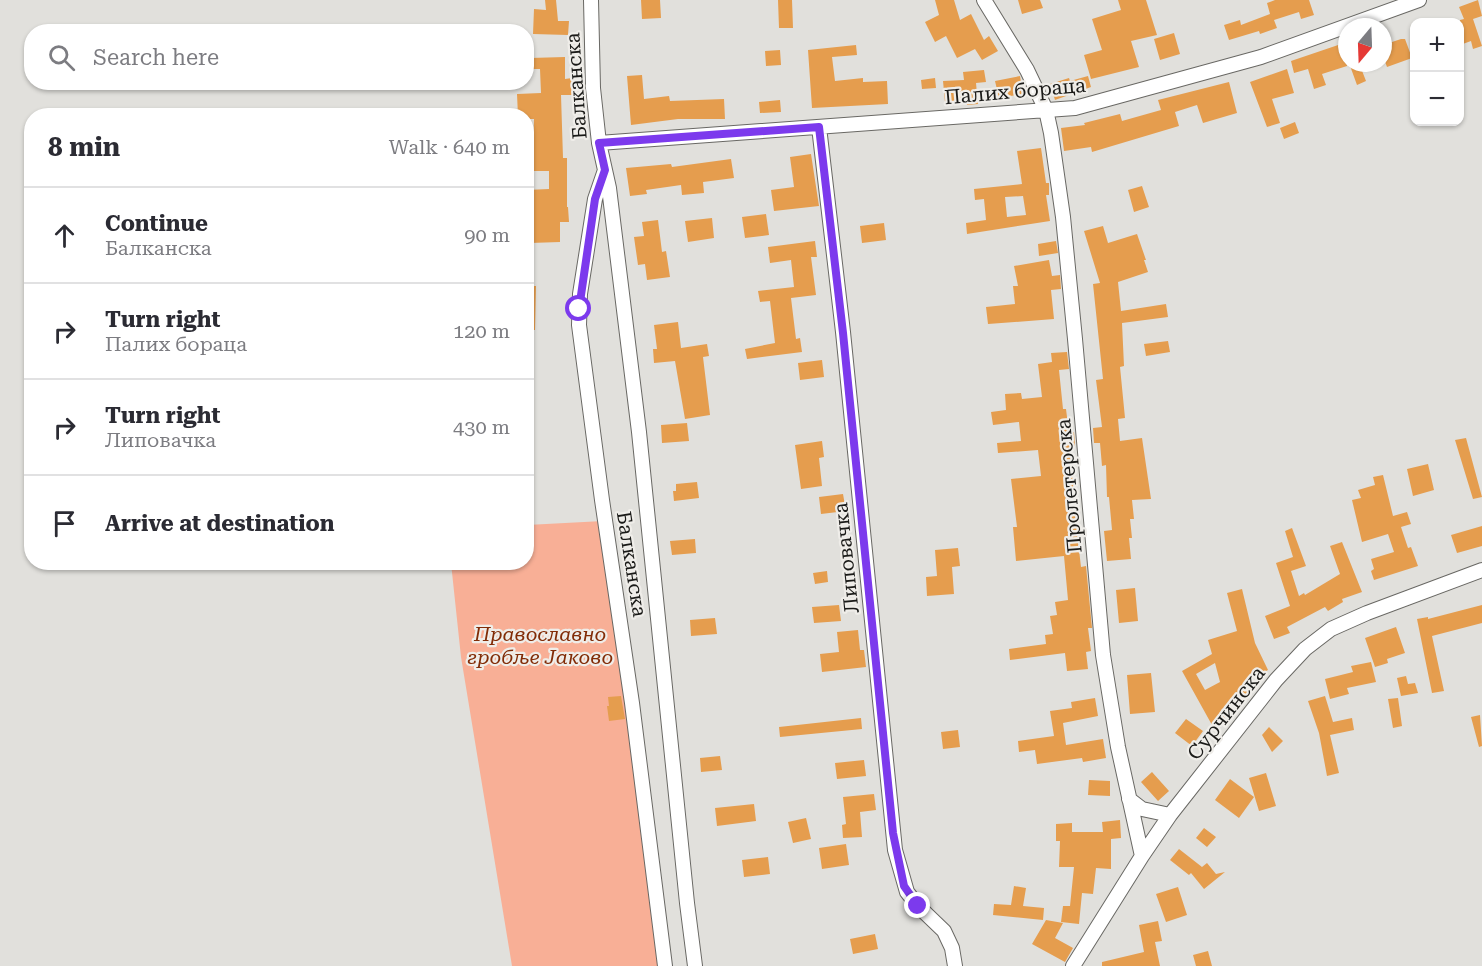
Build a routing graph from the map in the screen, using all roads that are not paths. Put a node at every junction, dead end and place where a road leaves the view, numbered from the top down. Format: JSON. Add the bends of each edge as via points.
{"nodes":[{"id":1,"x":591,"y":0,"type":"edge"},
{"id":2,"x":984,"y":0,"type":"edge"},
{"id":3,"x":1419,"y":0,"type":"edge"},
{"id":4,"x":1046,"y":110,"type":"junction"},
{"id":5,"x":819,"y":127,"type":"junction"},
{"id":6,"x":599,"y":143,"type":"junction"},
{"id":7,"x":605,"y":170,"type":"junction"},
{"id":8,"x":1482,"y":570,"type":"edge"},
{"id":9,"x":1129,"y":799,"type":"junction"},
{"id":10,"x":1170,"y":815,"type":"junction"},
{"id":11,"x":1142,"y":856,"type":"junction"},
{"id":12,"x":665,"y":966,"type":"edge"},
{"id":13,"x":695,"y":966,"type":"edge"},
{"id":14,"x":955,"y":966,"type":"edge"},
{"id":15,"x":1073,"y":966,"type":"edge"}],
"edges":[{"from":1,"to":6,"type":"street","name":"Балканска"},
{"from":2,"to":4,"type":"street","name":"Пролетерска","via":[[1027,70]]},
{"from":3,"to":4,"type":"street","name":"Палих бораца","via":[[1261,57],[1090,105]]},
{"from":4,"to":5,"type":"street","name":"Палих бораца"},
{"from":4,"to":9,"type":"street","name":"Пролетерска","via":[[1063,217],[1103,656]]},
{"from":5,"to":6,"type":"street","name":"Палих бораца"},
{"from":5,"to":14,"type":"street","name":"Липовачка","via":[[896,850],[907,892],[944,930]]},
{"from":6,"to":7,"type":"street","name":"Балканска"},
{"from":7,"to":12,"type":"street","name":"Балканска","via":[[595,199],[579,325]]},
{"from":7,"to":13,"type":"street","name":"Балканска","via":[[639,432]]},
{"from":8,"to":10,"type":"street","name":"Сурчинска","via":[[1367,613],[1315,639],[1276,680]]},
{"from":9,"to":10,"type":"street","via":[[1142,809]]},
{"from":9,"to":11,"type":"street","name":"Пролетерска"},
{"from":10,"to":11,"type":"street","name":"Сурчинска"},
{"from":11,"to":15,"type":"street","name":"Сурчинска"}]}
